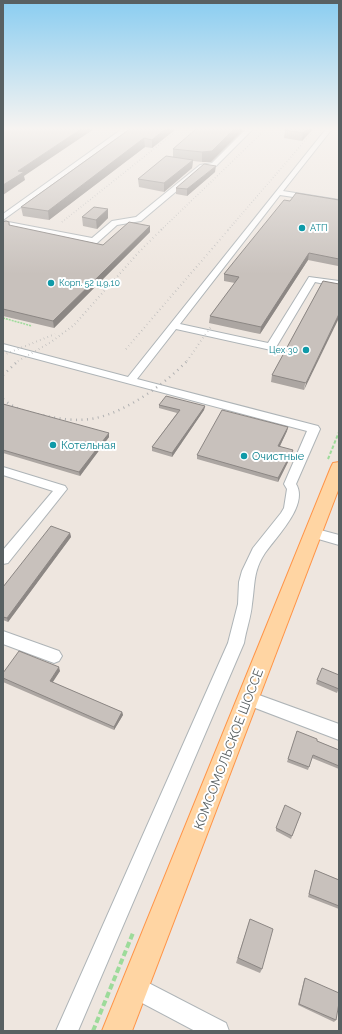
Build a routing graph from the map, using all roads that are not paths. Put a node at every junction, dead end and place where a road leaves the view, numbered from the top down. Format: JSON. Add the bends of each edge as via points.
{"nodes":[{"id":1,"x":59,"y":177,"type":"edge"},
{"id":2,"x":185,"y":177,"type":"edge"},
{"id":3,"x":291,"y":177,"type":"edge"},
{"id":4,"x":279,"y":193,"type":"junction"},
{"id":5,"x":339,"y":202,"type":"edge"},
{"id":6,"x":3,"y":218,"type":"edge"},
{"id":7,"x":3,"y":223,"type":"edge"},
{"id":8,"x":339,"y":284,"type":"edge"},
{"id":9,"x":174,"y":326,"type":"junction"},
{"id":10,"x":3,"y":347,"type":"edge"},
{"id":11,"x":130,"y":381,"type":"junction"},
{"id":12,"x":339,"y":468,"type":"edge"},
{"id":13,"x":3,"y":471,"type":"edge"},
{"id":14,"x":313,"y":533,"type":"junction"},
{"id":15,"x":339,"y":540,"type":"edge"},
{"id":16,"x":3,"y":559,"type":"edge"},
{"id":17,"x":3,"y":637,"type":"edge"},
{"id":18,"x":54,"y":656,"type":"dead end"},
{"id":19,"x":248,"y":698,"type":"junction"},
{"id":20,"x":339,"y":732,"type":"edge"},
{"id":21,"x":135,"y":987,"type":"junction"},
{"id":22,"x":67,"y":1031,"type":"edge"},
{"id":23,"x":117,"y":1031,"type":"edge"},
{"id":24,"x":218,"y":1031,"type":"edge"}],
"edges":[{"from":1,"to":6,"type":"street"},
{"from":2,"to":7,"type":"street","via":[[138,220],[115,223],[94,241]]},
{"from":3,"to":4,"type":"street"},
{"from":4,"to":5,"type":"street"},
{"from":4,"to":9,"type":"street"},
{"from":8,"to":9,"type":"street","via":[[312,279],[272,347]]},
{"from":9,"to":11,"type":"street"},
{"from":10,"to":11,"type":"street"},
{"from":11,"to":22,"type":"street","via":[[314,429],[290,484],[293,489],[292,502],[286,516],[258,552],[249,571],[236,643]]},
{"from":12,"to":14,"type":"main road","name":"КОМСОМОЛЬСКОЕ ШОССЕ"},
{"from":13,"to":16,"type":"street","via":[[61,489]]},
{"from":14,"to":15,"type":"street"},
{"from":14,"to":19,"type":"main road","name":"КОМСОМОЛЬСКОЕ ШОССЕ"},
{"from":17,"to":18,"type":"street"},
{"from":19,"to":20,"type":"street"},
{"from":19,"to":21,"type":"main road","name":"КОМСОМОЛЬСКОЕ ШОССЕ"},
{"from":21,"to":23,"type":"main road","name":"КОМСОМОЛЬСКОЕ ШОССЕ"},
{"from":21,"to":24,"type":"street"}]}
